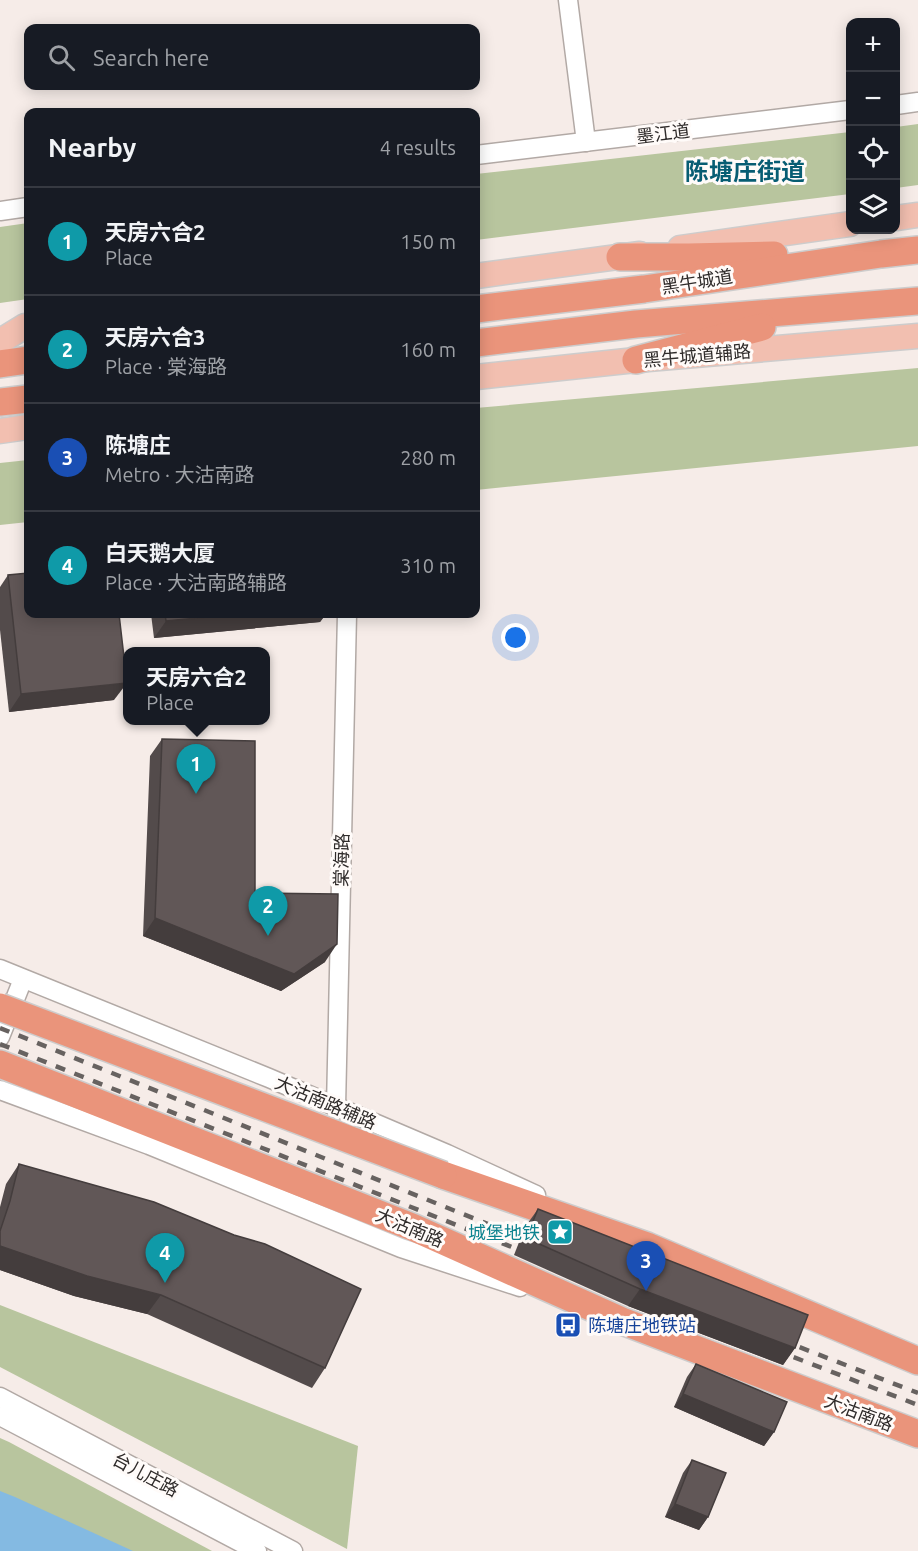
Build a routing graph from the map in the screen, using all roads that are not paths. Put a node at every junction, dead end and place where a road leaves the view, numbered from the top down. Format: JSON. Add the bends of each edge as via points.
{"nodes":[{"id":1,"x":568,"y":0,"type":"edge"},
{"id":2,"x":918,"y":102,"type":"edge"},
{"id":3,"x":900,"y":104,"type":"edge"},
{"id":4,"x":846,"y":110,"type":"edge"},
{"id":5,"x":586,"y":142,"type":"junction"},
{"id":6,"x":480,"y":155,"type":"edge"},
{"id":7,"x":24,"y":208,"type":"edge"},
{"id":8,"x":0,"y":211,"type":"edge"},
{"id":9,"x":918,"y":215,"type":"edge"},
{"id":10,"x":900,"y":217,"type":"edge"},
{"id":11,"x":846,"y":225,"type":"edge"},
{"id":12,"x":918,"y":250,"type":"edge"},
{"id":13,"x":880,"y":254,"type":"junction"},
{"id":14,"x":620,"y":257,"type":"junction"},
{"id":15,"x":480,"y":275,"type":"edge"},
{"id":16,"x":908,"y":302,"type":"edge"},
{"id":17,"x":480,"y":309,"type":"edge"},
{"id":18,"x":24,"y":326,"type":"edge"},
{"id":19,"x":0,"y":328,"type":"edge"},
{"id":20,"x":24,"y":328,"type":"edge"},
{"id":21,"x":918,"y":336,"type":"edge"},
{"id":22,"x":480,"y":343,"type":"edge"},
{"id":23,"x":0,"y":345,"type":"edge"},
{"id":24,"x":24,"y":360,"type":"edge"},
{"id":25,"x":636,"y":360,"type":"junction"},
{"id":26,"x":0,"y":363,"type":"edge"},
{"id":27,"x":480,"y":377,"type":"edge"},
{"id":28,"x":24,"y":399,"type":"edge"},
{"id":29,"x":0,"y":402,"type":"edge"},
{"id":30,"x":347,"y":618,"type":"edge"},
{"id":31,"x":0,"y":969,"type":"edge"},
{"id":32,"x":22,"y":979,"type":"junction"},
{"id":33,"x":0,"y":1007,"type":"edge"},
{"id":34,"x":0,"y":1036,"type":"edge"},
{"id":35,"x":0,"y":1064,"type":"edge"},
{"id":36,"x":0,"y":1090,"type":"edge"},
{"id":37,"x":336,"y":1107,"type":"junction"},
{"id":38,"x":647,"y":1246,"type":"junction"},
{"id":39,"x":622,"y":1321,"type":"junction"},
{"id":40,"x":918,"y":1361,"type":"edge"},
{"id":41,"x":0,"y":1397,"type":"edge"},
{"id":42,"x":0,"y":1416,"type":"edge"},
{"id":43,"x":918,"y":1434,"type":"edge"},
{"id":44,"x":257,"y":1551,"type":"edge"},
{"id":45,"x":292,"y":1551,"type":"edge"}],
"edges":[{"from":1,"to":5,"type":"street"},
{"from":2,"to":3,"type":"street"},
{"from":4,"to":5,"type":"street","name":"墨江道"},
{"from":5,"to":6,"type":"street","name":"墨江道"},
{"from":7,"to":8,"type":"street"},
{"from":9,"to":10,"type":"main road"},
{"from":11,"to":14,"type":"main road"},
{"from":12,"to":13,"type":"highway","name":"黑牛城道"},
{"from":13,"to":14,"type":"highway"},
{"from":13,"to":17,"type":"highway","name":"黑牛城道"},
{"from":14,"to":15,"type":"main road"},
{"from":16,"to":22,"type":"highway","name":"黑牛城道","via":[[636,324]]},
{"from":16,"to":25,"type":"highway","via":[[745,330]]},
{"from":18,"to":19,"type":"main road"},
{"from":20,"to":23,"type":"main road"},
{"from":21,"to":25,"type":"main road","name":"黑牛城道辅路"},
{"from":24,"to":26,"type":"highway"},
{"from":25,"to":27,"type":"main road","name":"黑牛城道辅路"},
{"from":28,"to":29,"type":"highway"},
{"from":30,"to":37,"type":"street","name":"棠海路"},
{"from":31,"to":32,"type":"street","name":"大沽南路辅路"},
{"from":32,"to":34,"type":"street"},
{"from":32,"to":37,"type":"street","name":"大沽南路辅路"},
{"from":33,"to":38,"type":"highway","bridge":true,"via":[[443,1175]]},
{"from":35,"to":39,"type":"highway","name":"大沽南路","via":[[412,1227]]},
{"from":36,"to":39,"type":"street","via":[[149,1145],[401,1248]]},
{"from":37,"to":38,"type":"street","name":"大沽南路辅路"},
{"from":38,"to":40,"type":"highway"},
{"from":39,"to":43,"type":"highway","name":"大沽南路"},
{"from":41,"to":45,"type":"street","name":"台儿庄路"},
{"from":42,"to":44,"type":"street","name":"台儿庄路"}]}
